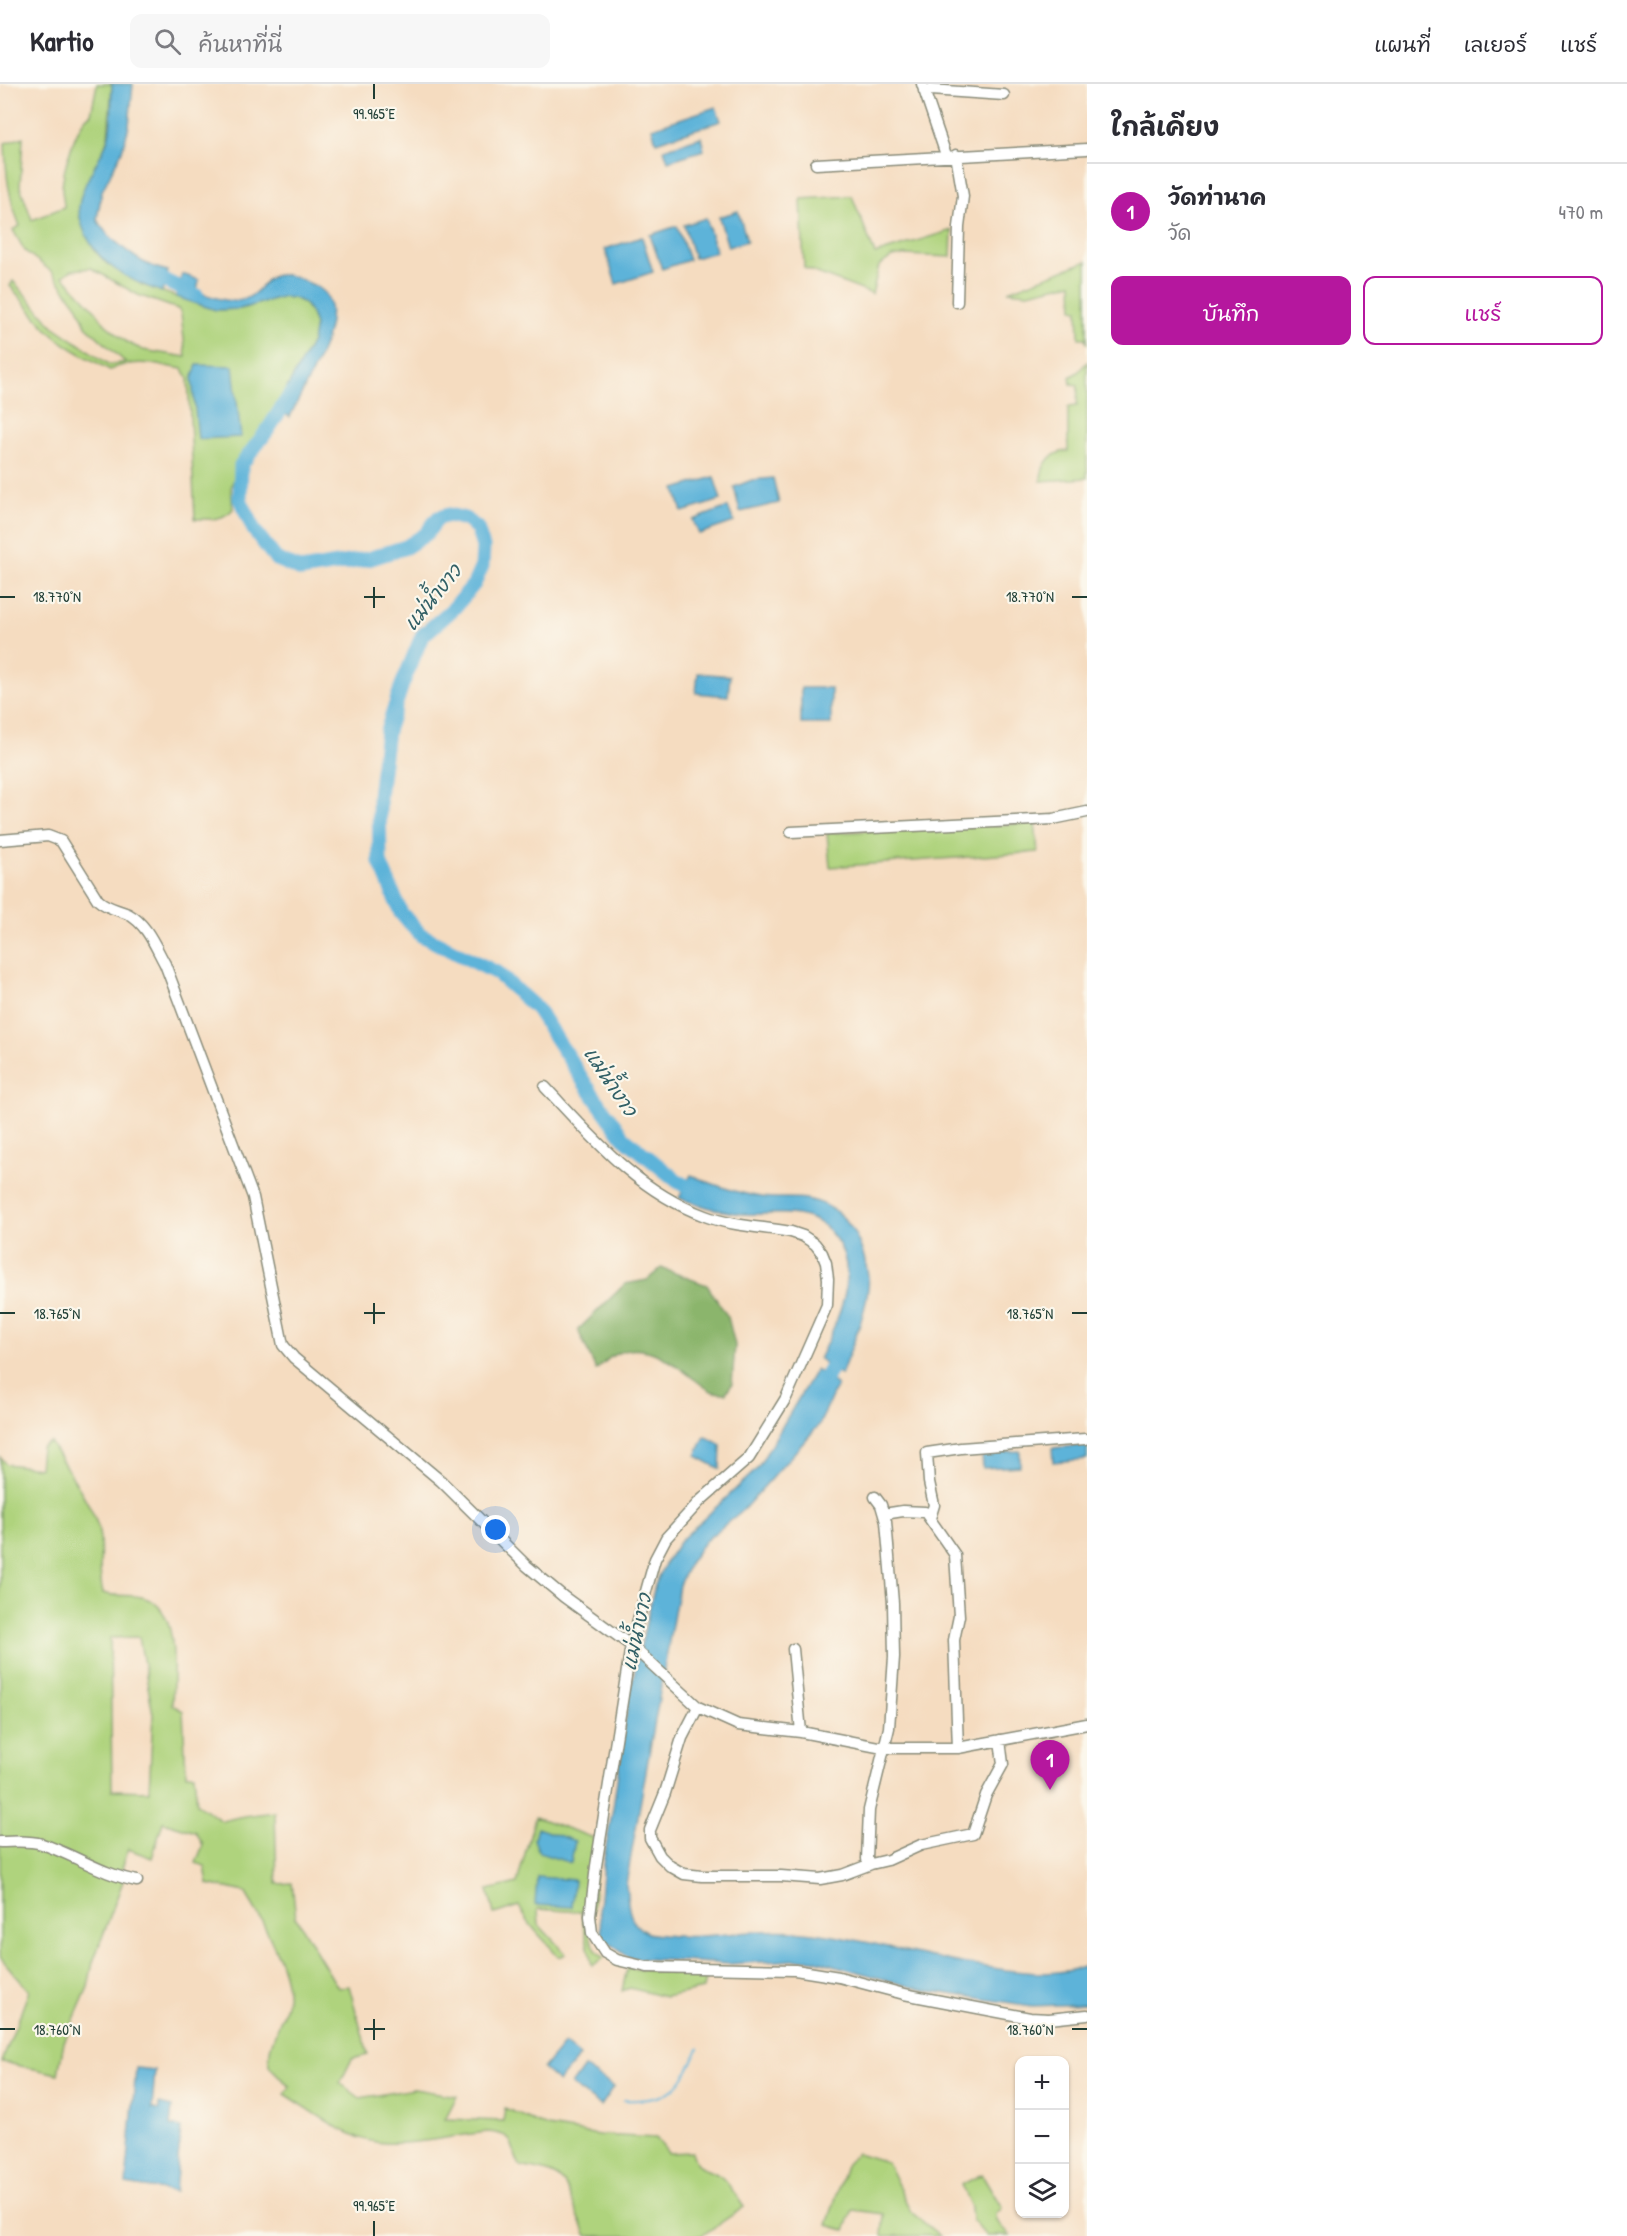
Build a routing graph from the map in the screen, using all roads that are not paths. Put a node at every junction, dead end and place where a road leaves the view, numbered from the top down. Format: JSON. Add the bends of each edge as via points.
{"nodes":[{"id":1,"x":923,"y":88,"type":"edge"},
{"id":2,"x":1004,"y":95,"type":"dead end"},
{"id":3,"x":1087,"y":149,"type":"edge"},
{"id":4,"x":951,"y":155,"type":"junction"},
{"id":5,"x":816,"y":164,"type":"dead end"},
{"id":6,"x":957,"y":302,"type":"dead end"},
{"id":7,"x":1087,"y":812,"type":"edge"},
{"id":8,"x":791,"y":832,"type":"dead end"},
{"id":9,"x":0,"y":840,"type":"edge"},
{"id":10,"x":545,"y":1087,"type":"dead end"},
{"id":11,"x":1085,"y":1439,"type":"dead end"},
{"id":12,"x":875,"y":1497,"type":"dead end"},
{"id":13,"x":884,"y":1514,"type":"junction"},
{"id":14,"x":930,"y":1518,"type":"junction"},
{"id":15,"x":632,"y":1646,"type":"junction"},
{"id":16,"x":793,"y":1649,"type":"dead end"},
{"id":17,"x":698,"y":1707,"type":"junction"},
{"id":18,"x":1087,"y":1724,"type":"edge"},
{"id":19,"x":801,"y":1732,"type":"junction"},
{"id":20,"x":1000,"y":1740,"type":"junction"},
{"id":21,"x":883,"y":1748,"type":"junction"},
{"id":22,"x":958,"y":1748,"type":"junction"},
{"id":23,"x":0,"y":1842,"type":"edge"},
{"id":24,"x":871,"y":1864,"type":"junction"},
{"id":25,"x":137,"y":1881,"type":"dead end"},
{"id":26,"x":1087,"y":2015,"type":"edge"}],
"edges":[{"from":1,"to":2,"type":"street"},
{"from":1,"to":4,"type":"street"},
{"from":3,"to":4,"type":"street"},
{"from":4,"to":5,"type":"street"},
{"from":4,"to":6,"type":"street","via":[[963,196]]},
{"from":7,"to":8,"type":"street","via":[[1053,819]]},
{"from":9,"to":15,"type":"street","via":[[48,836],[61,841],[98,900],[137,920],[152,940],[165,964],[253,1197],[284,1345],[294,1358],[441,1481],[527,1566]]},
{"from":10,"to":15,"type":"street","via":[[609,1155],[655,1192],[711,1218],[803,1236],[815,1244],[826,1263],[827,1305],[786,1398],[749,1458],[700,1500],[661,1545]]},
{"from":11,"to":14,"type":"street","via":[[927,1453],[934,1505]]},
{"from":12,"to":13,"type":"street"},
{"from":13,"to":14,"type":"street","via":[[918,1511]]},
{"from":13,"to":21,"type":"street","via":[[894,1657],[889,1728]]},
{"from":14,"to":22,"type":"street","via":[[955,1555],[959,1616],[954,1640]]},
{"from":15,"to":17,"type":"street"},
{"from":15,"to":26,"type":"street","via":[[590,1916],[592,1933],[605,1953],[648,1967],[795,1970],[1030,2018]]},
{"from":16,"to":19,"type":"street"},
{"from":17,"to":19,"type":"street","via":[[738,1725]]},
{"from":17,"to":24,"type":"street","via":[[682,1738],[650,1830],[650,1838],[670,1866],[684,1874],[702,1876],[820,1879]]},
{"from":18,"to":20,"type":"street"},
{"from":19,"to":21,"type":"street"},
{"from":20,"to":22,"type":"street"},
{"from":20,"to":24,"type":"street","via":[[1003,1764],[986,1795],[973,1834],[921,1845]]},
{"from":21,"to":22,"type":"street"},
{"from":21,"to":24,"type":"street","via":[[869,1810],[867,1858]]},
{"from":23,"to":25,"type":"street","via":[[42,1844],[108,1874]]}]}
